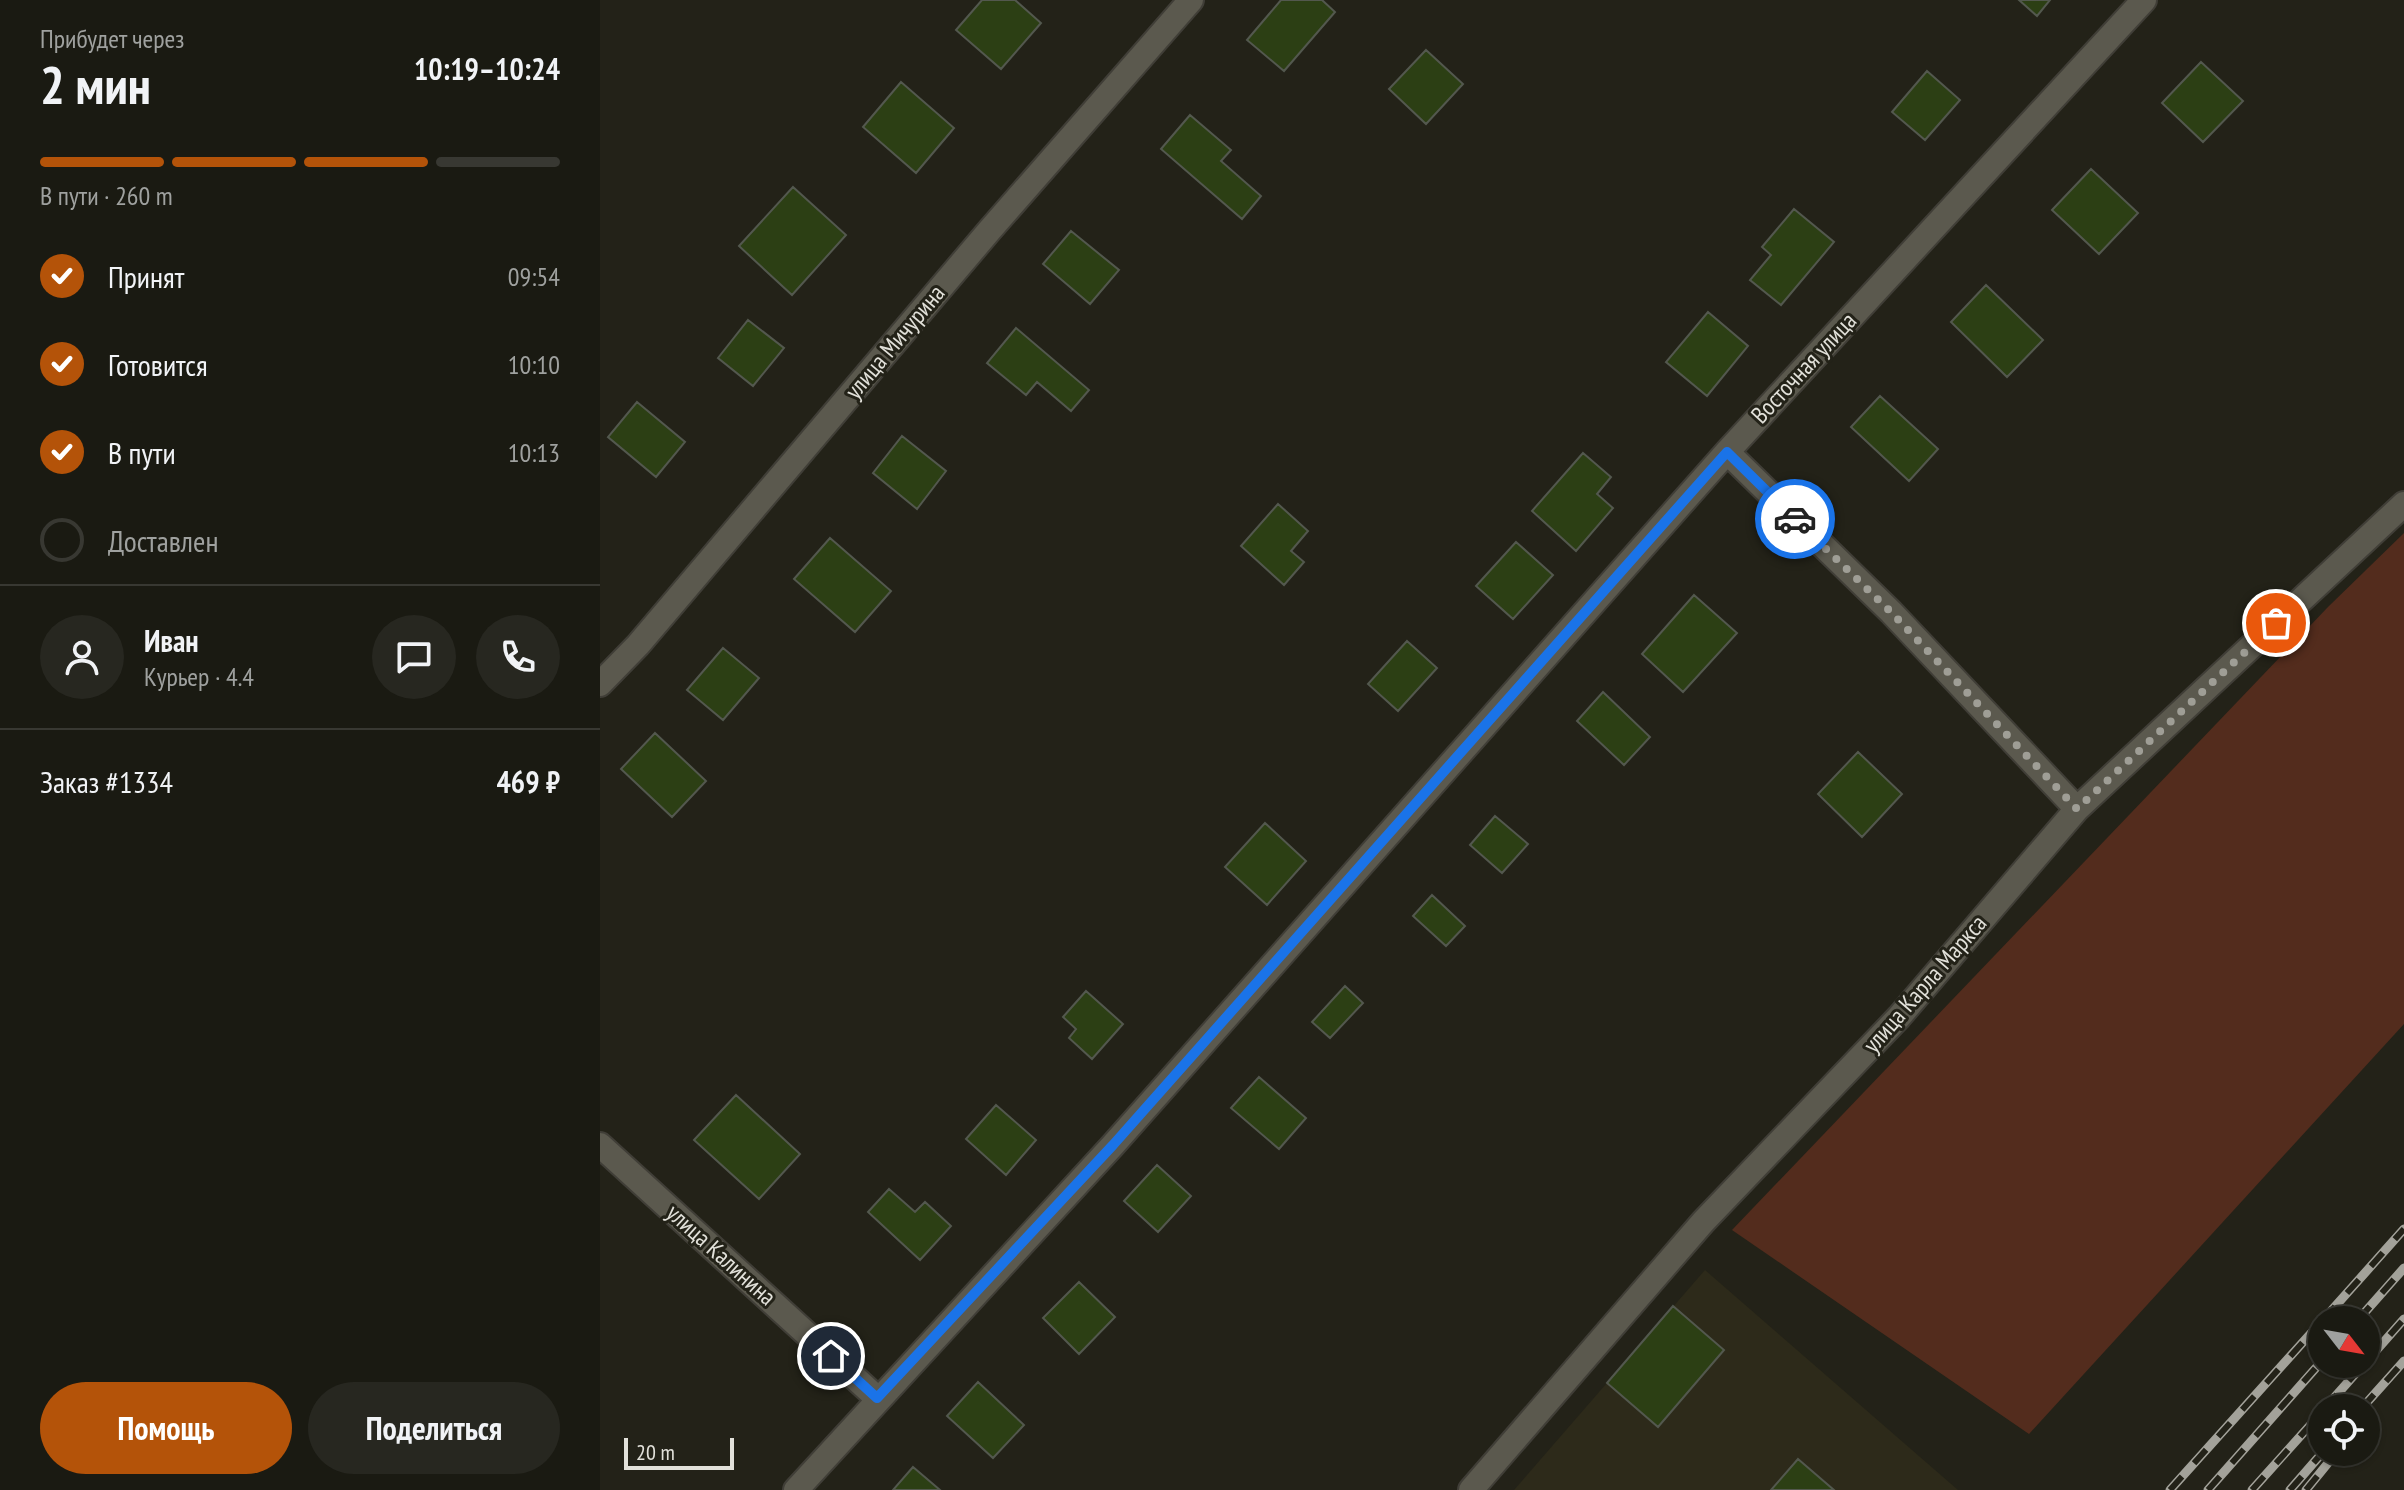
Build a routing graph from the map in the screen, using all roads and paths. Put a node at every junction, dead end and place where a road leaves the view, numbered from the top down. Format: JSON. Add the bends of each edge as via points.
{"nodes":[{"id":1,"x":1191,"y":0,"type":"edge"},
{"id":2,"x":2141,"y":1,"type":"edge"},
{"id":3,"x":1727,"y":452,"type":"junction"},
{"id":4,"x":2404,"y":504,"type":"edge"},
{"id":5,"x":600,"y":684,"type":"edge"},
{"id":6,"x":2077,"y":809,"type":"junction"},
{"id":7,"x":600,"y":1145,"type":"edge"},
{"id":8,"x":877,"y":1398,"type":"junction"},
{"id":9,"x":796,"y":1490,"type":"edge"},
{"id":10,"x":1471,"y":1490,"type":"edge"}],
"edges":[{"from":1,"to":5,"type":"street","name":"улица Мичурина"},
{"from":2,"to":3,"type":"street","name":"Восточная улица"},
{"from":3,"to":6,"type":"street","via":[[1891,612]]},
{"from":3,"to":8,"type":"street","name":"Восточная улица","via":[[1113,1145]]},
{"from":4,"to":6,"type":"street","name":"улица Карла Маркса"},
{"from":6,"to":10,"type":"street","name":"улица Карла Маркса","via":[[1899,1017],[1703,1222]]},
{"from":7,"to":8,"type":"street","name":"улица Калинина"},
{"from":8,"to":9,"type":"street","name":"Восточная улица"}]}
